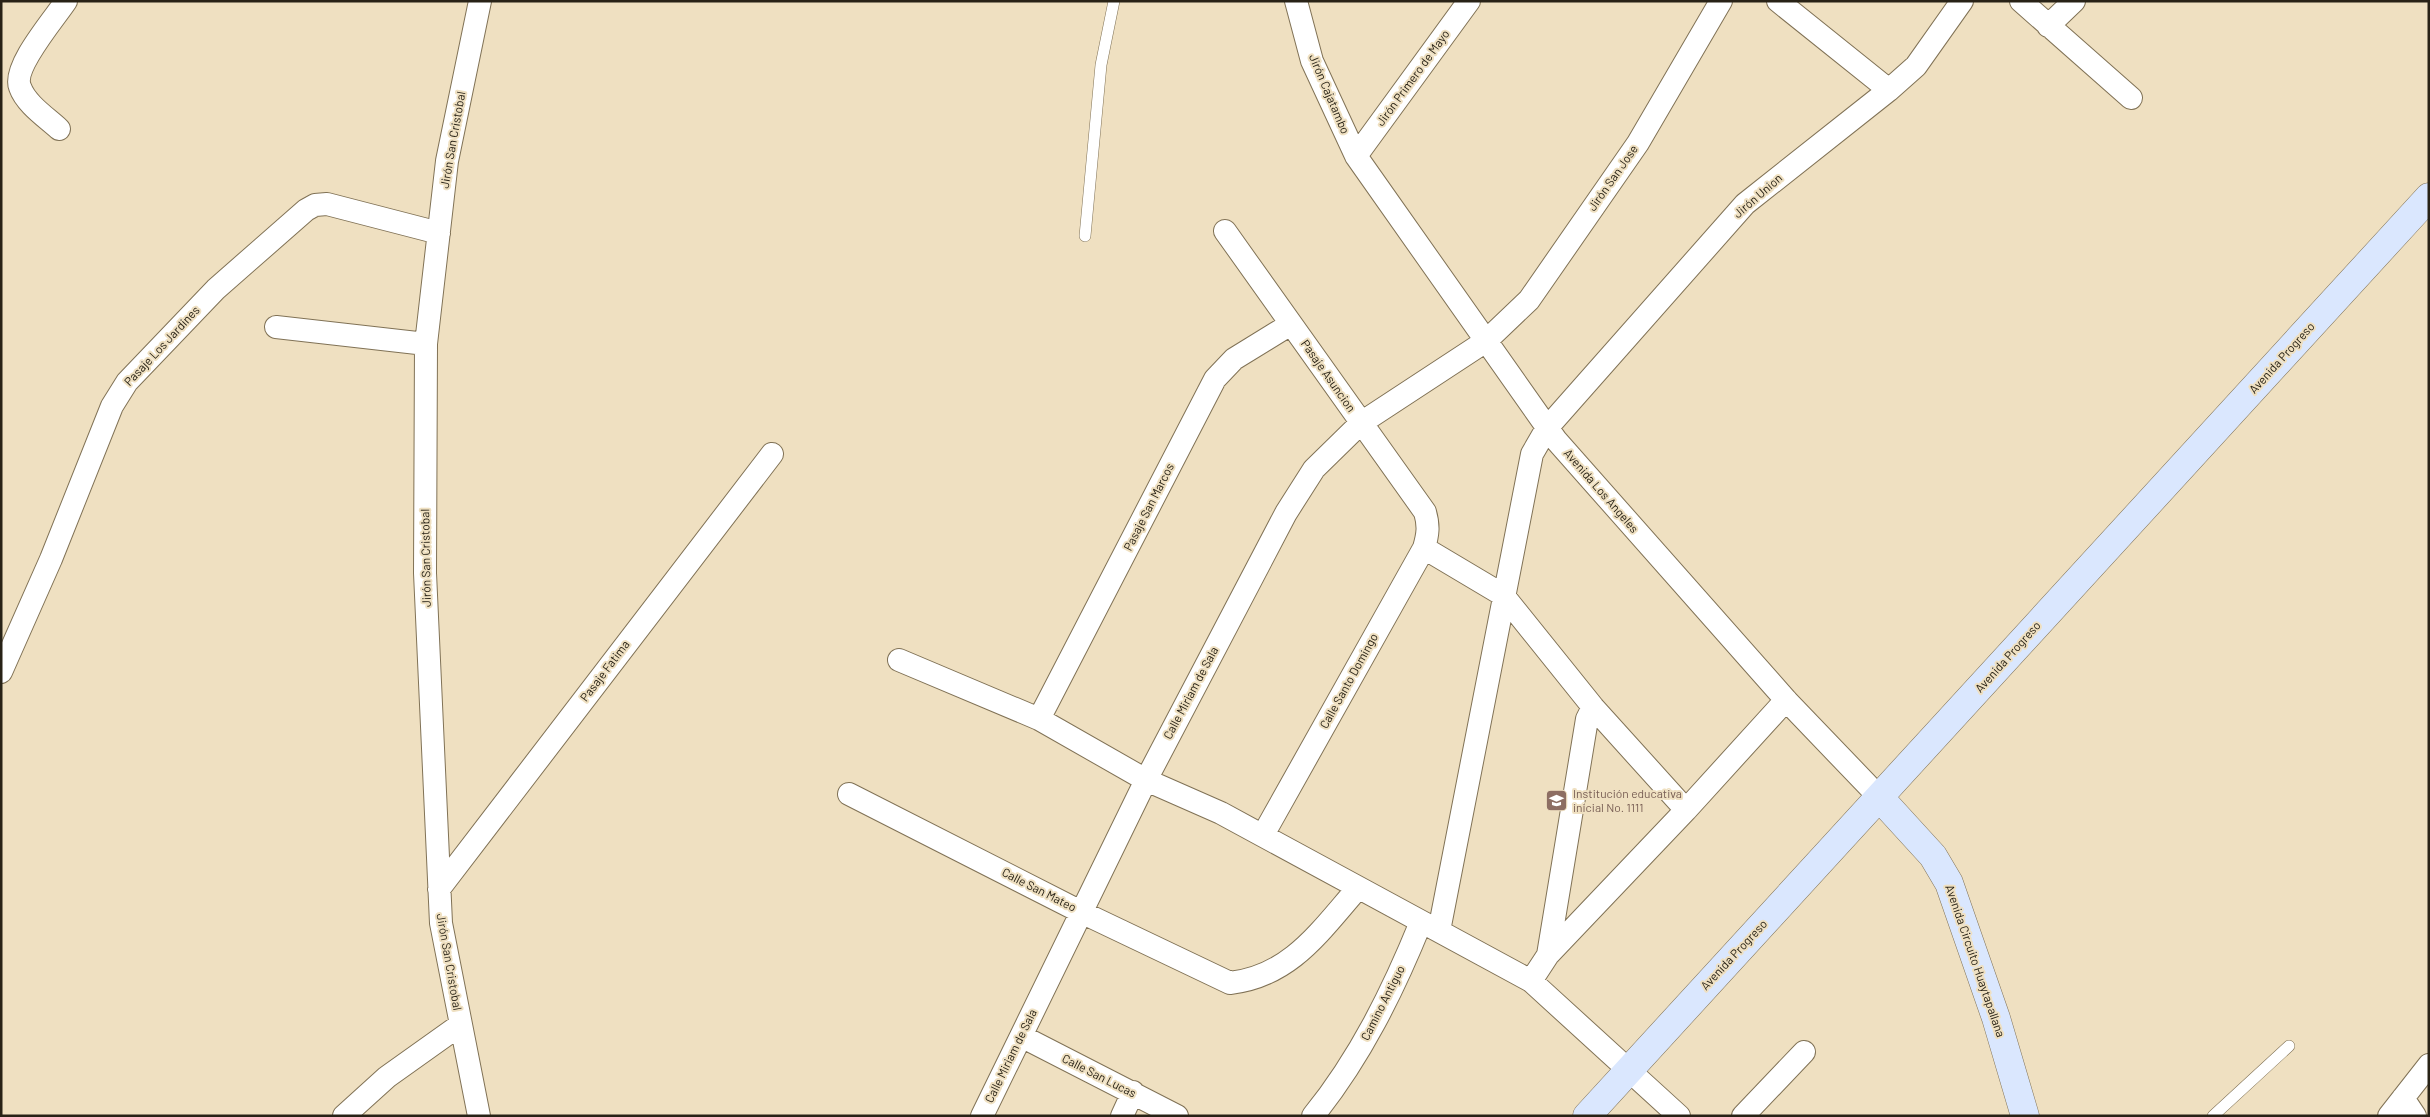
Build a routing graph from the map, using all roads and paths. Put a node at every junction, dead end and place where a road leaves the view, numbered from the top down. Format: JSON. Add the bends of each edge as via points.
{"nodes":[{"id":1,"x":66,"y":1,"type":"edge"},
{"id":2,"x":480,"y":1,"type":"edge"},
{"id":3,"x":1114,"y":1,"type":"edge"},
{"id":4,"x":1296,"y":1,"type":"edge"},
{"id":5,"x":1469,"y":1,"type":"edge"},
{"id":6,"x":1721,"y":1,"type":"edge"},
{"id":7,"x":1778,"y":1,"type":"edge"},
{"id":8,"x":1962,"y":1,"type":"edge"},
{"id":9,"x":2021,"y":1,"type":"edge"},
{"id":10,"x":2074,"y":1,"type":"edge"},
{"id":11,"x":2048,"y":26,"type":"junction"},
{"id":12,"x":1889,"y":90,"type":"junction"},
{"id":13,"x":2131,"y":98,"type":"dead end"},
{"id":14,"x":59,"y":129,"type":"dead end"},
{"id":15,"x":1356,"y":156,"type":"junction"},
{"id":16,"x":2429,"y":196,"type":"edge"},
{"id":17,"x":1224,"y":231,"type":"dead end"},
{"id":18,"x":439,"y":233,"type":"junction"},
{"id":19,"x":1086,"y":236,"type":"dead end"},
{"id":20,"x":1291,"y":324,"type":"junction"},
{"id":21,"x":276,"y":328,"type":"dead end"},
{"id":22,"x":1486,"y":341,"type":"junction"},
{"id":23,"x":426,"y":344,"type":"junction"},
{"id":24,"x":1361,"y":422,"type":"junction"},
{"id":25,"x":1547,"y":428,"type":"junction"},
{"id":26,"x":772,"y":454,"type":"dead end"},
{"id":27,"x":1429,"y":524,"type":"joint"},
{"id":28,"x":1424,"y":548,"type":"junction"},
{"id":29,"x":1503,"y":595,"type":"junction"},
{"id":30,"x":899,"y":660,"type":"dead end"},
{"id":31,"x":1,"y":672,"type":"edge"},
{"id":32,"x":1786,"y":700,"type":"junction"},
{"id":33,"x":1593,"y":707,"type":"junction"},
{"id":34,"x":1039,"y":719,"type":"junction"},
{"id":35,"x":1146,"y":780,"type":"junction"},
{"id":36,"x":849,"y":794,"type":"dead end"},
{"id":37,"x":1880,"y":798,"type":"junction"},
{"id":38,"x":1686,"y":810,"type":"junction"},
{"id":39,"x":1263,"y":835,"type":"junction"},
{"id":40,"x":1358,"y":888,"type":"junction"},
{"id":41,"x":439,"y":889,"type":"junction"},
{"id":42,"x":1082,"y":912,"type":"junction"},
{"id":43,"x":1430,"y":926,"type":"junction"},
{"id":44,"x":1548,"y":955,"type":"junction"},
{"id":45,"x":1531,"y":981,"type":"junction"},
{"id":46,"x":460,"y":1024,"type":"junction"},
{"id":47,"x":1021,"y":1036,"type":"junction"},
{"id":48,"x":2290,"y":1046,"type":"dead end"},
{"id":49,"x":1804,"y":1052,"type":"dead end"},
{"id":50,"x":2429,"y":1064,"type":"edge"},
{"id":51,"x":1628,"y":1070,"type":"junction"},
{"id":52,"x":1133,"y":1092,"type":"junction"},
{"id":53,"x":2409,"y":1107,"type":"edge"},
{"id":54,"x":2429,"y":1111,"type":"edge"},
{"id":55,"x":1323,"y":1112,"type":"edge"},
{"id":56,"x":344,"y":1116,"type":"edge"},
{"id":57,"x":478,"y":1116,"type":"edge"},
{"id":58,"x":982,"y":1116,"type":"edge"},
{"id":59,"x":1122,"y":1116,"type":"edge"},
{"id":60,"x":1178,"y":1116,"type":"edge"},
{"id":61,"x":1586,"y":1116,"type":"edge"},
{"id":62,"x":1679,"y":1116,"type":"edge"},
{"id":63,"x":1743,"y":1116,"type":"edge"},
{"id":64,"x":2025,"y":1116,"type":"edge"},
{"id":65,"x":2213,"y":1116,"type":"edge"},
{"id":66,"x":2389,"y":1116,"type":"edge"},
{"id":67,"x":2425,"y":1116,"type":"edge"}],
"edges":[{"from":1,"to":14,"type":"street","via":[[29,54],[20,74],[19,86],[27,100]]},
{"from":2,"to":18,"type":"street","name":"Jirón San Cristobal","via":[[447,161]]},
{"from":3,"to":19,"type":"lane","via":[[1101,65]]},
{"from":4,"to":15,"type":"street","name":"Jirón Cajatambo","via":[[1312,60]]},
{"from":5,"to":15,"type":"street","name":"Jirón Primero de Mayo"},
{"from":6,"to":22,"type":"street","name":"Jirón San Jose","via":[[1627,159],[1529,300]]},
{"from":7,"to":12,"type":"street"},
{"from":8,"to":12,"type":"street","name":"Jirón Union","via":[[1916,66]]},
{"from":9,"to":11,"type":"street"},
{"from":10,"to":11,"type":"street"},
{"from":11,"to":13,"type":"street"},
{"from":12,"to":25,"type":"street","name":"Jirón Union","via":[[1745,204]]},
{"from":15,"to":22,"type":"street","name":"Avenida Los Angeles"},
{"from":16,"to":37,"type":"street","name":"Avenida Progreso"},
{"from":17,"to":20,"type":"street","name":"Pasaje Asuncion"},
{"from":18,"to":23,"type":"street","name":"Jirón San Cristobal"},
{"from":18,"to":31,"type":"street","name":"Pasaje Los Jardines","via":[[327,204],[315,205],[216,289],[127,382],[112,406],[51,559]]},
{"from":20,"to":24,"type":"street","name":"Pasaje Asuncion"},
{"from":20,"to":34,"type":"street","name":"Pasaje San Marcos","via":[[1234,358],[1215,379]]},
{"from":21,"to":23,"type":"street"},
{"from":22,"to":24,"type":"street","name":"Calle Miriam de Sala"},
{"from":22,"to":25,"type":"street","name":"Avenida Los Angeles"},
{"from":23,"to":41,"type":"street","name":"Jirón San Cristobal","via":[[424,573]]},
{"from":24,"to":27,"type":"street","name":"Pasaje Asuncion","via":[[1425,512]]},
{"from":24,"to":35,"type":"street","name":"Calle Miriam de Sala","via":[[1314,469],[1286,512]]},
{"from":25,"to":29,"type":"street","name":"Jirón Union","via":[[1532,454]]},
{"from":25,"to":32,"type":"street","name":"Avenida Los Angeles"},
{"from":26,"to":41,"type":"street","name":"Pasaje Fatima"},
{"from":27,"to":28,"type":"street","name":"Calle Santo Domingo"},
{"from":28,"to":29,"type":"street"},
{"from":28,"to":39,"type":"street","name":"Calle Santo Domingo"},
{"from":29,"to":33,"type":"street"},
{"from":29,"to":43,"type":"street","name":"Camino Antiguo"},
{"from":30,"to":34,"type":"street"},
{"from":32,"to":37,"type":"street","name":"Avenida Los Angeles"},
{"from":32,"to":38,"type":"street"},
{"from":33,"to":38,"type":"street"},
{"from":33,"to":44,"type":"street","via":[[1587,719]]},
{"from":34,"to":35,"type":"street"},
{"from":35,"to":39,"type":"street"},
{"from":35,"to":42,"type":"street","name":"Calle Miriam de Sala"},
{"from":36,"to":42,"type":"street","name":"Calle San Mateo"},
{"from":37,"to":51,"type":"street","name":"Avenida Progreso"},
{"from":37,"to":64,"type":"street","name":"Avenida Circuito Huaytapallana","via":[[1933,856],[1950,883]]},
{"from":38,"to":44,"type":"street"},
{"from":39,"to":40,"type":"street"},
{"from":40,"to":42,"type":"street","name":"Calle San Mateo","via":[[1288,963],[1267,974],[1230,983]]},
{"from":40,"to":43,"type":"street"},
{"from":41,"to":46,"type":"street","name":"Jirón San Cristobal","via":[[441,923]]},
{"from":42,"to":47,"type":"street","name":"Calle Miriam de Sala"},
{"from":43,"to":45,"type":"street"},
{"from":43,"to":55,"type":"street","name":"Camino Antiguo","via":[[1404,964],[1372,1030]]},
{"from":44,"to":45,"type":"street"},
{"from":45,"to":51,"type":"street"},
{"from":46,"to":56,"type":"street","via":[[387,1077]]},
{"from":46,"to":57,"type":"street","name":"Jirón San Cristobal"},
{"from":47,"to":52,"type":"street","name":"Calle San Lucas"},
{"from":47,"to":58,"type":"street","name":"Calle Miriam de Sala"},
{"from":48,"to":65,"type":"lane"},
{"from":49,"to":63,"type":"street"},
{"from":50,"to":53,"type":"street"},
{"from":51,"to":61,"type":"street","name":"Avenida Progreso"},
{"from":51,"to":62,"type":"street"},
{"from":52,"to":59,"type":"street"},
{"from":52,"to":60,"type":"street","name":"Calle San Lucas"},
{"from":53,"to":66,"type":"street"},
{"from":54,"to":67,"type":"street"}]}
